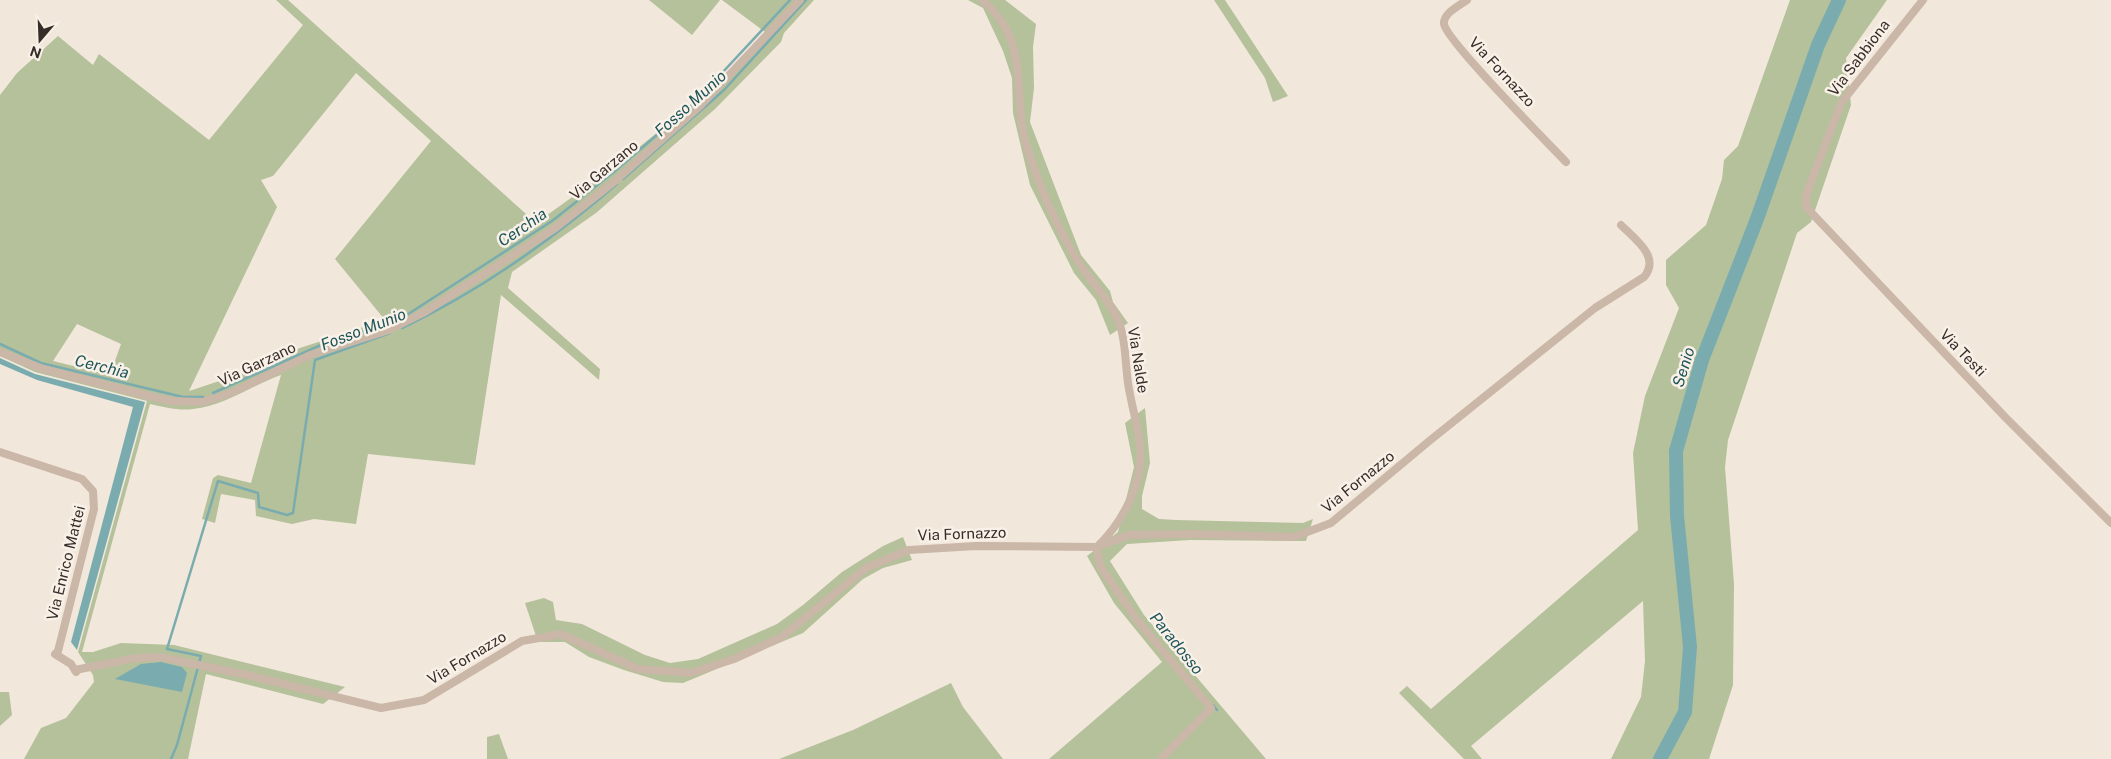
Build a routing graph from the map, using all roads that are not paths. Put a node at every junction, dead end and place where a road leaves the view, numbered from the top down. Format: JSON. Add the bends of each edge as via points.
{"nodes":[{"id":1,"x":800,"y":0,"type":"edge"},
{"id":2,"x":982,"y":0,"type":"edge"},
{"id":3,"x":1467,"y":0,"type":"edge"},
{"id":4,"x":1923,"y":0,"type":"edge"},
{"id":5,"x":1566,"y":162,"type":"dead end"},
{"id":6,"x":1806,"y":195,"type":"joint"},
{"id":7,"x":1621,"y":225,"type":"dead end"},
{"id":8,"x":0,"y":352,"type":"edge"},
{"id":9,"x":0,"y":452,"type":"edge"},
{"id":10,"x":2111,"y":523,"type":"edge"},
{"id":11,"x":1097,"y":547,"type":"junction"},
{"id":12,"x":75,"y":671,"type":"joint"},
{"id":13,"x":1161,"y":759,"type":"edge"}],
"edges":[{"from":1,"to":8,"type":"street","name":"Via Garzano","via":[[700,106],[615,181],[554,229],[426,312],[389,330],[310,355],[231,393],[202,402],[170,401],[140,394],[43,369]]},
{"from":2,"to":11,"type":"street","name":"Via Nalde","via":[[999,18],[1010,40],[1020,80],[1026,146],[1036,172],[1067,243],[1115,314],[1121,332],[1140,461],[1132,496],[1108,536]]},
{"from":3,"to":5,"type":"street","name":"Via Fornazzo","via":[[1446,15],[1446,30],[1471,62]]},
{"from":4,"to":6,"type":"street","name":"Via Sabbiona","via":[[1841,103]]},
{"from":6,"to":10,"type":"street","name":"Via Testi","via":[[1806,207],[2006,418]]},
{"from":7,"to":11,"type":"street","name":"Via Fornazzo","via":[[1648,256],[1650,270],[1644,277],[1595,308],[1331,523],[1294,537],[1129,535]]},
{"from":9,"to":12,"type":"street","name":"Via Enrico Mattei","via":[[82,479],[93,491],[94,509],[56,654]]},
{"from":11,"to":12,"type":"street","name":"Via Fornazzo","via":[[976,546],[910,550],[866,568],[782,637],[734,659],[691,672],[638,669],[561,634],[522,641],[424,700],[381,708],[160,657],[136,658]]},
{"from":11,"to":13,"type":"street","via":[[1100,566],[1137,620],[1211,708]]}]}
